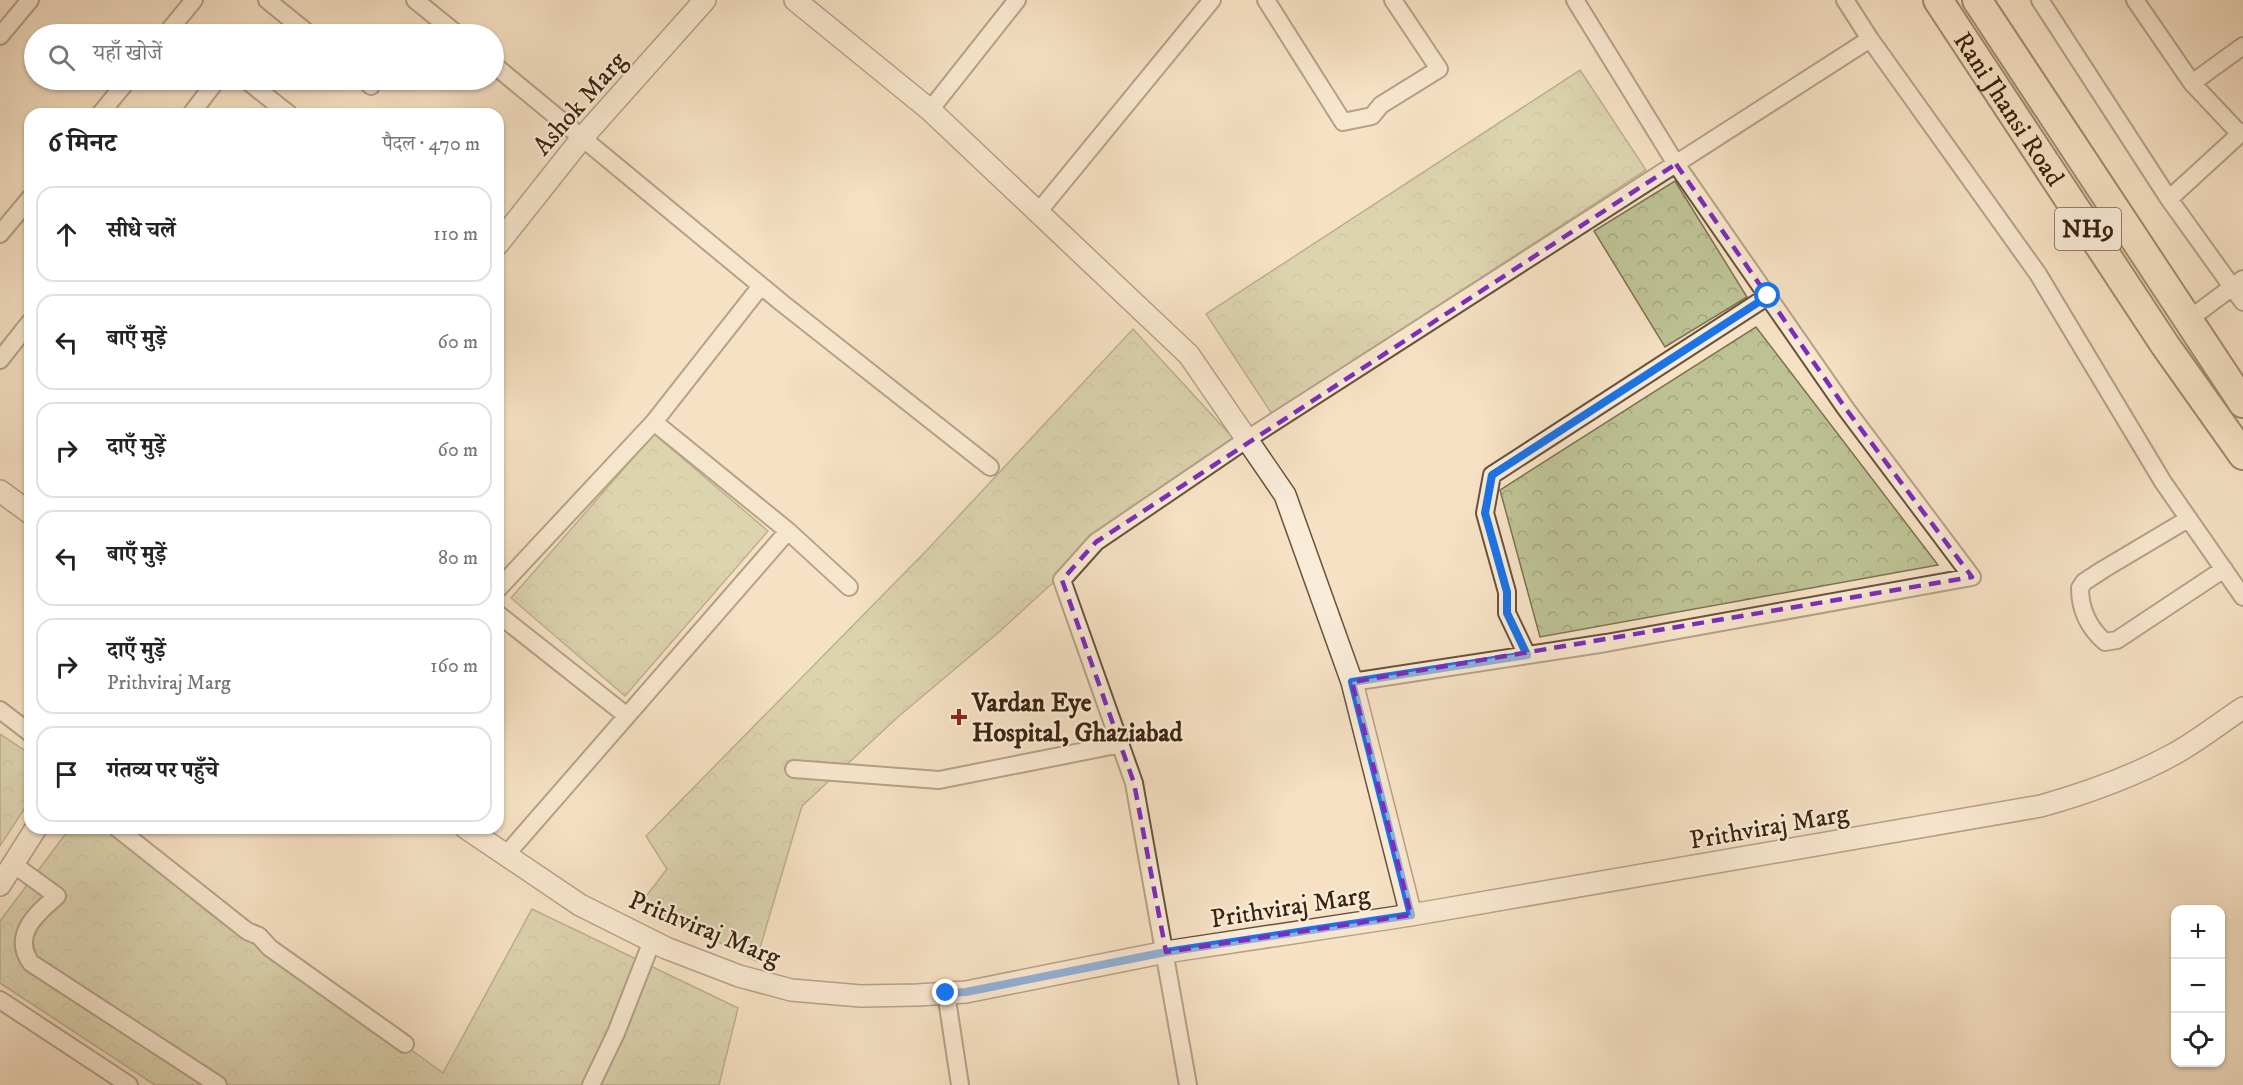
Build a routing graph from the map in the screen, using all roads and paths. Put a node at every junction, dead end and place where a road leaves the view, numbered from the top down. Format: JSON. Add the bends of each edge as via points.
{"nodes":[{"id":1,"x":30,"y":0,"type":"edge"},
{"id":2,"x":194,"y":0,"type":"edge"},
{"id":3,"x":267,"y":0,"type":"edge"},
{"id":4,"x":415,"y":0,"type":"edge"},
{"id":5,"x":705,"y":0,"type":"edge"},
{"id":6,"x":795,"y":0,"type":"edge"},
{"id":7,"x":1017,"y":0,"type":"edge"},
{"id":8,"x":1212,"y":0,"type":"edge"},
{"id":9,"x":1266,"y":0,"type":"edge"},
{"id":10,"x":1392,"y":0,"type":"edge"},
{"id":11,"x":1575,"y":0,"type":"edge"},
{"id":12,"x":1845,"y":0,"type":"edge"},
{"id":13,"x":1938,"y":0,"type":"edge"},
{"id":14,"x":1977,"y":0,"type":"edge"},
{"id":15,"x":2040,"y":0,"type":"edge"},
{"id":16,"x":2141,"y":2,"type":"edge"},
{"id":17,"x":174,"y":24,"type":"edge"},
{"id":18,"x":297,"y":24,"type":"edge"},
{"id":19,"x":445,"y":24,"type":"edge"},
{"id":20,"x":0,"y":36,"type":"edge"},
{"id":21,"x":1870,"y":39,"type":"junction"},
{"id":22,"x":2243,"y":46,"type":"edge"},
{"id":23,"x":504,"y":73,"type":"edge"},
{"id":24,"x":2192,"y":83,"type":"junction"},
{"id":25,"x":120,"y":90,"type":"edge"},
{"id":26,"x":209,"y":90,"type":"edge"},
{"id":27,"x":259,"y":90,"type":"edge"},
{"id":28,"x":105,"y":108,"type":"edge"},
{"id":29,"x":196,"y":108,"type":"edge"},
{"id":30,"x":282,"y":108,"type":"edge"},
{"id":31,"x":930,"y":110,"type":"junction"},
{"id":32,"x":2242,"y":133,"type":"edge"},
{"id":33,"x":582,"y":138,"type":"junction"},
{"id":34,"x":1676,"y":164,"type":"junction"},
{"id":35,"x":2169,"y":199,"type":"junction"},
{"id":36,"x":24,"y":205,"type":"edge"},
{"id":37,"x":1039,"y":211,"type":"junction"},
{"id":38,"x":0,"y":234,"type":"edge"},
{"id":39,"x":504,"y":236,"type":"edge"},
{"id":40,"x":2238,"y":282,"type":"edge"},
{"id":41,"x":761,"y":286,"type":"junction"},
{"id":42,"x":1768,"y":296,"type":"junction"},
{"id":43,"x":2243,"y":302,"type":"edge"},
{"id":44,"x":2188,"y":320,"type":"junction"},
{"id":45,"x":24,"y":330,"type":"edge"},
{"id":46,"x":0,"y":360,"type":"edge"},
{"id":47,"x":2243,"y":403,"type":"edge"},
{"id":48,"x":654,"y":422,"type":"junction"},
{"id":49,"x":1246,"y":440,"type":"junction"},
{"id":50,"x":2243,"y":455,"type":"edge"},
{"id":51,"x":990,"y":467,"type":"dead end"},
{"id":52,"x":0,"y":491,"type":"edge"},
{"id":53,"x":24,"y":509,"type":"edge"},
{"id":54,"x":2188,"y":519,"type":"junction"},
{"id":55,"x":788,"y":531,"type":"junction"},
{"id":56,"x":2224,"y":569,"type":"junction"},
{"id":57,"x":504,"y":583,"type":"edge"},
{"id":58,"x":849,"y":587,"type":"dead end"},
{"id":59,"x":2243,"y":597,"type":"edge"},
{"id":60,"x":504,"y":619,"type":"edge"},
{"id":61,"x":1527,"y":655,"type":"junction"},
{"id":62,"x":1352,"y":682,"type":"junction"},
{"id":63,"x":2243,"y":708,"type":"edge"},
{"id":64,"x":0,"y":710,"type":"edge"},
{"id":65,"x":627,"y":716,"type":"junction"},
{"id":66,"x":24,"y":728,"type":"edge"},
{"id":67,"x":1120,"y":744,"type":"junction"},
{"id":68,"x":794,"y":769,"type":"dead end"},
{"id":69,"x":32,"y":834,"type":"edge"},
{"id":70,"x":125,"y":834,"type":"edge"},
{"id":71,"x":474,"y":834,"type":"edge"},
{"id":72,"x":505,"y":856,"type":"junction"},
{"id":73,"x":13,"y":864,"type":"junction"},
{"id":74,"x":0,"y":885,"type":"edge"},
{"id":75,"x":1411,"y":915,"type":"junction"},
{"id":76,"x":652,"y":941,"type":"junction"},
{"id":77,"x":1166,"y":952,"type":"junction"},
{"id":78,"x":946,"y":993,"type":"junction"},
{"id":79,"x":0,"y":1000,"type":"edge"},
{"id":80,"x":405,"y":1044,"type":"dead end"},
{"id":81,"x":129,"y":1085,"type":"edge"},
{"id":82,"x":218,"y":1085,"type":"edge"},
{"id":83,"x":591,"y":1085,"type":"edge"},
{"id":84,"x":960,"y":1085,"type":"edge"},
{"id":85,"x":1188,"y":1085,"type":"edge"}],
"edges":[{"from":1,"to":20,"type":"street"},
{"from":2,"to":17,"type":"street"},
{"from":3,"to":18,"type":"street"},
{"from":4,"to":19,"type":"street"},
{"from":5,"to":33,"type":"street","name":"Ashok Marg"},
{"from":6,"to":31,"type":"street"},
{"from":7,"to":31,"type":"street"},
{"from":8,"to":37,"type":"street"},
{"from":9,"to":10,"type":"street","via":[[1343,122],[1372,116],[1381,105],[1439,69]]},
{"from":11,"to":34,"type":"street"},
{"from":12,"to":21,"type":"street"},
{"from":13,"to":50,"type":"highway","name":"Rani Jhansi Road","number":"NH9","via":[[2165,345]]},
{"from":14,"to":44,"type":"highway","name":"Rani Jhansi Road","number":"NH9"},
{"from":15,"to":35,"type":"street"},
{"from":16,"to":24,"type":"street"},
{"from":21,"to":34,"type":"street"},
{"from":21,"to":54,"type":"street","via":[[2038,273]]},
{"from":22,"to":24,"type":"street"},
{"from":23,"to":33,"type":"street"},
{"from":24,"to":32,"type":"street"},
{"from":25,"to":28,"type":"street"},
{"from":26,"to":29,"type":"street"},
{"from":27,"to":30,"type":"street"},
{"from":31,"to":37,"type":"street"},
{"from":32,"to":35,"type":"street"},
{"from":33,"to":39,"type":"street","name":"Ashok Marg"},
{"from":33,"to":41,"type":"street"},
{"from":34,"to":42,"type":"street"},
{"from":34,"to":49,"type":"street"},
{"from":35,"to":40,"type":"street"},
{"from":36,"to":38,"type":"street"},
{"from":37,"to":49,"type":"street","via":[[1189,355]]},
{"from":40,"to":43,"type":"street"},
{"from":40,"to":44,"type":"street"},
{"from":41,"to":48,"type":"street"},
{"from":41,"to":51,"type":"street"},
{"from":42,"to":61,"type":"street","via":[[1492,475],[1485,513],[1507,592],[1507,613]]},
{"from":42,"to":61,"type":"street","via":[[1846,409],[1972,577]]},
{"from":44,"to":47,"type":"highway","name":"Rani Jhansi Road","number":"NH9"},
{"from":45,"to":46,"type":"street"},
{"from":48,"to":55,"type":"street"},
{"from":48,"to":57,"type":"street"},
{"from":49,"to":62,"type":"street","via":[[1285,495]]},
{"from":49,"to":67,"type":"street","via":[[1096,542],[1062,580]]},
{"from":52,"to":53,"type":"street"},
{"from":54,"to":56,"type":"street"},
{"from":54,"to":56,"type":"street","via":[[2084,582],[2080,588],[2083,611],[2097,635],[2105,642],[2117,640]]},
{"from":55,"to":58,"type":"street"},
{"from":55,"to":65,"type":"street"},
{"from":56,"to":59,"type":"street"},
{"from":60,"to":65,"type":"street"},
{"from":61,"to":62,"type":"street"},
{"from":62,"to":75,"type":"street"},
{"from":63,"to":75,"type":"street","name":"Prithviraj Marg","via":[[2175,753],[2125,778],[2041,806]]},
{"from":64,"to":66,"type":"street"},
{"from":65,"to":72,"type":"street"},
{"from":67,"to":68,"type":"street","via":[[939,780]]},
{"from":67,"to":77,"type":"street","via":[[1134,783]]},
{"from":69,"to":73,"type":"street"},
{"from":70,"to":80,"type":"street","via":[[247,931]]},
{"from":71,"to":72,"type":"street","name":"Prithviraj Marg"},
{"from":72,"to":76,"type":"street","name":"Prithviraj Marg","via":[[580,905]]},
{"from":73,"to":74,"type":"street"},
{"from":73,"to":82,"type":"street","via":[[57,896],[36,913],[25,933],[25,954],[31,963]]},
{"from":75,"to":77,"type":"street","name":"Prithviraj Marg"},
{"from":76,"to":78,"type":"street","name":"Prithviraj Marg","via":[[739,976],[791,990],[861,996]]},
{"from":76,"to":83,"type":"street"},
{"from":77,"to":78,"type":"street","name":"Prithviraj Marg"},
{"from":77,"to":85,"type":"street"},
{"from":78,"to":84,"type":"street"},
{"from":79,"to":81,"type":"street"}]}
